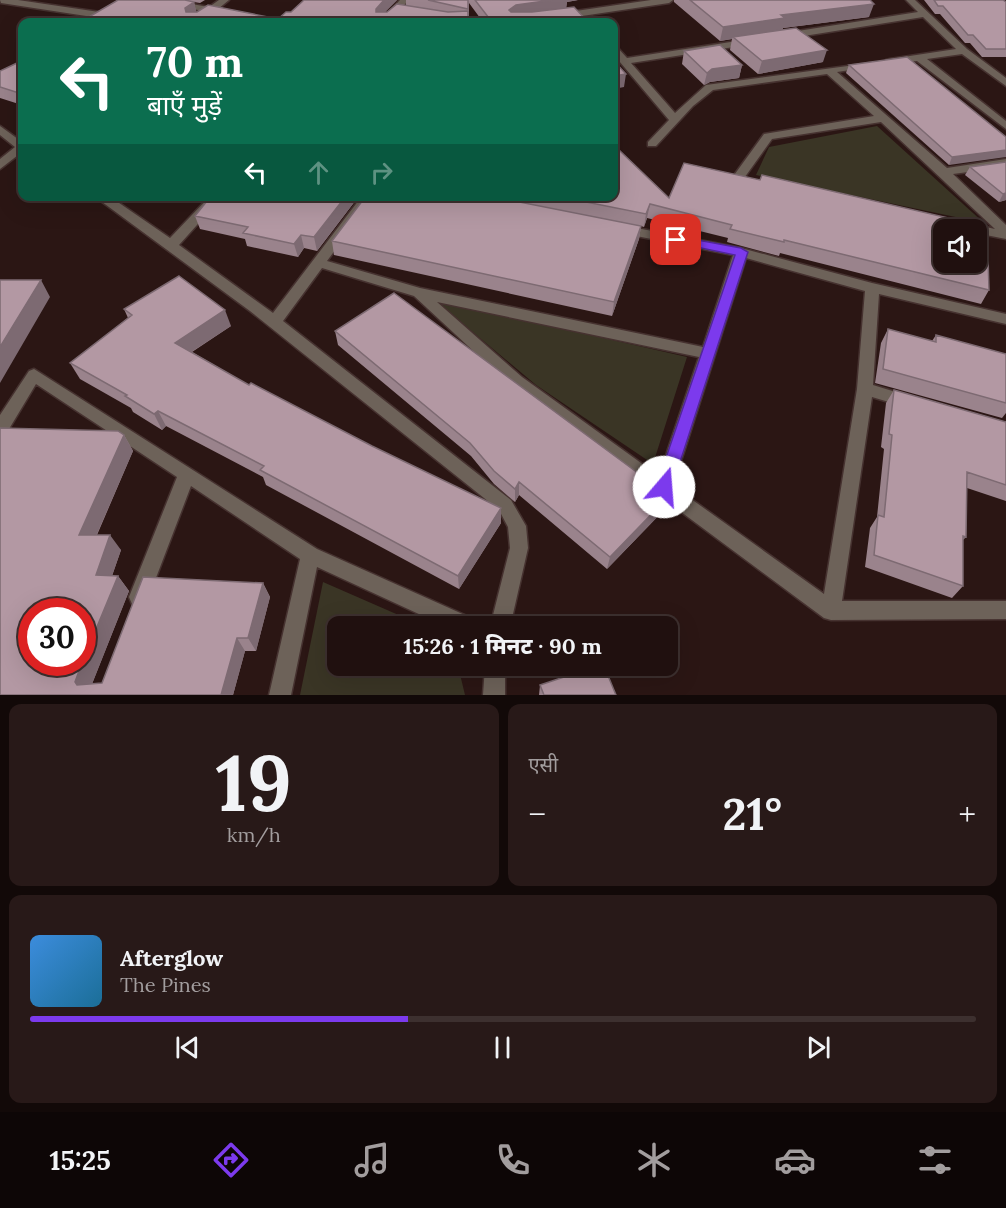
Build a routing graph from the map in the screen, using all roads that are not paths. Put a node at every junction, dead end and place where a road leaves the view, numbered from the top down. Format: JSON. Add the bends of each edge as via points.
{"nodes":[{"id":1,"x":1,"y":0,"type":"edge"},
{"id":2,"x":153,"y":0,"type":"edge"},
{"id":3,"x":225,"y":0,"type":"edge"},
{"id":4,"x":405,"y":0,"type":"edge"},
{"id":5,"x":669,"y":0,"type":"edge"},
{"id":6,"x":910,"y":0,"type":"edge"},
{"id":7,"x":212,"y":10,"type":"junction"},
{"id":8,"x":395,"y":10,"type":"junction"},
{"id":9,"x":406,"y":12,"type":"edge"},
{"id":10,"x":583,"y":13,"type":"junction"},
{"id":11,"x":232,"y":14,"type":"edge"},
{"id":12,"x":925,"y":14,"type":"junction"},
{"id":13,"x":104,"y":18,"type":"edge"},
{"id":14,"x":200,"y":18,"type":"edge"},
{"id":15,"x":387,"y":18,"type":"edge"},
{"id":16,"x":549,"y":18,"type":"edge"},
{"id":17,"x":587,"y":18,"type":"edge"},
{"id":18,"x":775,"y":38,"type":"edge"},
{"id":19,"x":763,"y":39,"type":"edge"},
{"id":20,"x":964,"y":51,"type":"junction"},
{"id":21,"x":618,"y":53,"type":"edge"},
{"id":22,"x":918,"y":57,"type":"junction"},
{"id":23,"x":624,"y":61,"type":"junction"},
{"id":24,"x":830,"y":71,"type":"junction"},
{"id":25,"x":1006,"y":83,"type":"edge"},
{"id":26,"x":883,"y":118,"type":"junction"},
{"id":27,"x":674,"y":119,"type":"junction"},
{"id":28,"x":1006,"y":126,"type":"edge"},
{"id":29,"x":0,"y":129,"type":"edge"},
{"id":30,"x":18,"y":144,"type":"edge"},
{"id":31,"x":652,"y":144,"type":"dead end"},
{"id":32,"x":18,"y":150,"type":"edge"},
{"id":33,"x":1006,"y":163,"type":"edge"},
{"id":34,"x":0,"y":165,"type":"edge"},
{"id":35,"x":944,"y":172,"type":"junction"},
{"id":36,"x":739,"y":178,"type":"edge"},
{"id":37,"x":108,"y":201,"type":"edge"},
{"id":38,"x":212,"y":201,"type":"edge"},
{"id":39,"x":365,"y":201,"type":"edge"},
{"id":40,"x":613,"y":228,"type":"edge"},
{"id":41,"x":987,"y":230,"type":"edge"},
{"id":42,"x":1006,"y":234,"type":"edge"},
{"id":43,"x":172,"y":244,"type":"junction"},
{"id":44,"x":741,"y":252,"type":"junction"},
{"id":45,"x":320,"y":264,"type":"junction"},
{"id":46,"x":872,"y":288,"type":"junction"},
{"id":47,"x":419,"y":293,"type":"junction"},
{"id":48,"x":1006,"y":320,"type":"edge"},
{"id":49,"x":275,"y":321,"type":"junction"},
{"id":50,"x":707,"y":353,"type":"junction"},
{"id":51,"x":866,"y":389,"type":"junction"},
{"id":52,"x":920,"y":405,"type":"edge"},
{"id":53,"x":0,"y":429,"type":"edge"},
{"id":54,"x":186,"y":476,"type":"junction"},
{"id":55,"x":664,"y":487,"type":"junction"},
{"id":56,"x":310,"y":555,"type":"junction"},
{"id":57,"x":1006,"y":610,"type":"edge"},
{"id":58,"x":831,"y":611,"type":"junction"},
{"id":59,"x":445,"y":616,"type":"edge"},
{"id":60,"x":503,"y":616,"type":"edge"},
{"id":61,"x":130,"y":618,"type":"edge"},
{"id":62,"x":495,"y":676,"type":"edge"},
{"id":63,"x":280,"y":695,"type":"edge"},
{"id":64,"x":494,"y":695,"type":"edge"}],
"edges":[{"from":1,"to":13,"type":"street","via":[[111,14]]},
{"from":2,"to":7,"type":"street"},
{"from":3,"to":7,"type":"street"},
{"from":4,"to":8,"type":"street"},
{"from":5,"to":10,"type":"street"},
{"from":6,"to":12,"type":"street"},
{"from":7,"to":11,"type":"street"},
{"from":7,"to":14,"type":"street"},
{"from":8,"to":9,"type":"street"},
{"from":8,"to":15,"type":"street"},
{"from":10,"to":16,"type":"street"},
{"from":10,"to":17,"type":"street"},
{"from":12,"to":18,"type":"street"},
{"from":12,"to":20,"type":"street"},
{"from":19,"to":23,"type":"street"},
{"from":20,"to":22,"type":"street"},
{"from":20,"to":25,"type":"street"},
{"from":21,"to":23,"type":"street"},
{"from":22,"to":24,"type":"street"},
{"from":22,"to":28,"type":"street"},
{"from":23,"to":27,"type":"street"},
{"from":24,"to":26,"type":"street"},
{"from":24,"to":27,"type":"street","via":[[710,87]]},
{"from":26,"to":35,"type":"street"},
{"from":26,"to":36,"type":"street","via":[[768,136]]},
{"from":27,"to":31,"type":"street"},
{"from":29,"to":30,"type":"street"},
{"from":32,"to":34,"type":"street"},
{"from":33,"to":35,"type":"street"},
{"from":35,"to":42,"type":"street"},
{"from":37,"to":43,"type":"street"},
{"from":38,"to":43,"type":"street"},
{"from":39,"to":45,"type":"street"},
{"from":40,"to":44,"type":"street"},
{"from":41,"to":42,"type":"street"},
{"from":43,"to":49,"type":"street"},
{"from":44,"to":46,"type":"street"},
{"from":44,"to":50,"type":"street"},
{"from":45,"to":47,"type":"street"},
{"from":45,"to":49,"type":"street"},
{"from":46,"to":48,"type":"street"},
{"from":46,"to":51,"type":"street"},
{"from":47,"to":50,"type":"street"},
{"from":47,"to":55,"type":"street","via":[[516,381]]},
{"from":49,"to":60,"type":"street","via":[[505,505],[517,526],[519,548]]},
{"from":50,"to":55,"type":"street"},
{"from":51,"to":52,"type":"street"},
{"from":51,"to":58,"type":"street"},
{"from":53,"to":54,"type":"street","via":[[34,375]]},
{"from":54,"to":56,"type":"street"},
{"from":54,"to":61,"type":"street"},
{"from":55,"to":58,"type":"street"},
{"from":56,"to":59,"type":"street"},
{"from":56,"to":63,"type":"street"},
{"from":57,"to":58,"type":"street"},
{"from":62,"to":64,"type":"street"}]}
